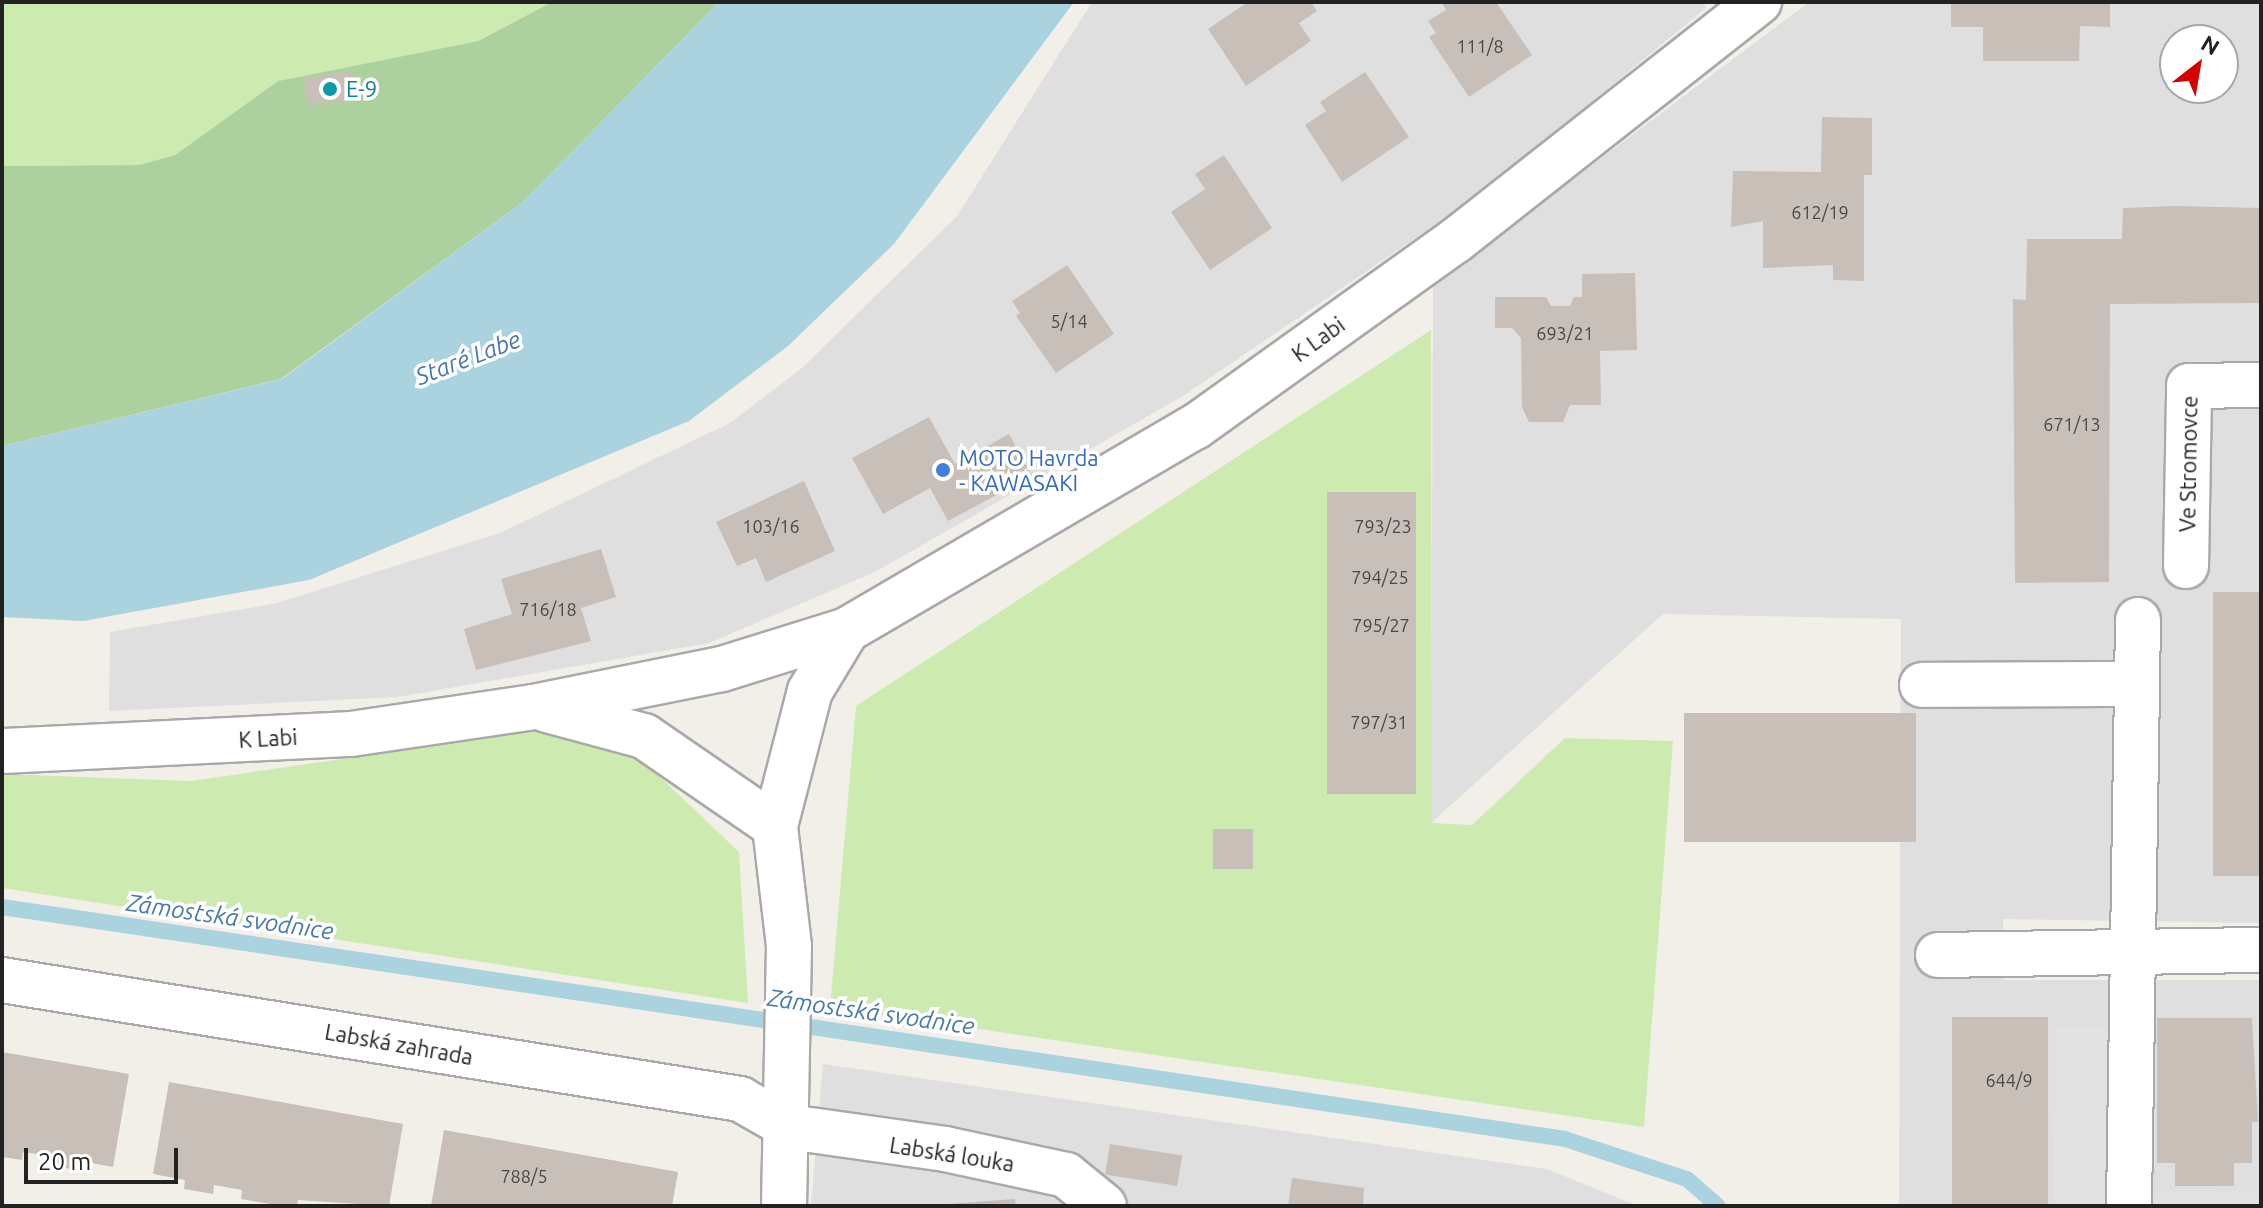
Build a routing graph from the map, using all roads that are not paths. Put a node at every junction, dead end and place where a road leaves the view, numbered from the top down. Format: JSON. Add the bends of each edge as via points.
{"nodes":[{"id":1,"x":1744,"y":7,"type":"edge"},
{"id":2,"x":2261,"y":385,"type":"edge"},
{"id":3,"x":2186,"y":566,"type":"dead end"},
{"id":4,"x":2138,"y":620,"type":"dead end"},
{"id":5,"x":847,"y":630,"type":"junction"},
{"id":6,"x":2135,"y":684,"type":"junction"},
{"id":7,"x":1922,"y":685,"type":"dead end"},
{"id":8,"x":533,"y":707,"type":"junction"},
{"id":9,"x":2,"y":751,"type":"edge"},
{"id":10,"x":775,"y":826,"type":"junction"},
{"id":11,"x":2261,"y":950,"type":"edge"},
{"id":12,"x":2134,"y":953,"type":"junction"},
{"id":13,"x":1938,"y":955,"type":"dead end"},
{"id":14,"x":2,"y":980,"type":"edge"},
{"id":15,"x":789,"y":1127,"type":"junction"},
{"id":16,"x":784,"y":1206,"type":"edge"},
{"id":17,"x":1104,"y":1206,"type":"edge"},
{"id":18,"x":2129,"y":1206,"type":"edge"}],
"edges":[{"from":1,"to":5,"type":"street","name":"K Labi","via":[[1654,89],[1455,241],[1195,427]]},
{"from":2,"to":3,"type":"street","name":"Ve Stromovce","via":[[2189,386]]},
{"from":4,"to":6,"type":"street"},
{"from":5,"to":8,"type":"street","name":"K Labi","via":[[722,669]]},
{"from":5,"to":10,"type":"street","name":"K Labi","via":[[810,691]]},
{"from":6,"to":7,"type":"street"},
{"from":6,"to":12,"type":"street"},
{"from":8,"to":9,"type":"street","name":"K Labi","via":[[351,734]]},
{"from":8,"to":10,"type":"street","name":"K Labi","via":[[644,736]]},
{"from":10,"to":15,"type":"street","via":[[789,976]]},
{"from":11,"to":12,"type":"street"},
{"from":12,"to":13,"type":"street"},
{"from":12,"to":18,"type":"street"},
{"from":14,"to":15,"type":"street","name":"Labská zahrada","via":[[740,1099]]},
{"from":15,"to":16,"type":"street"},
{"from":15,"to":17,"type":"street","name":"Labská louka","via":[[945,1149],[1066,1175]]}]}
